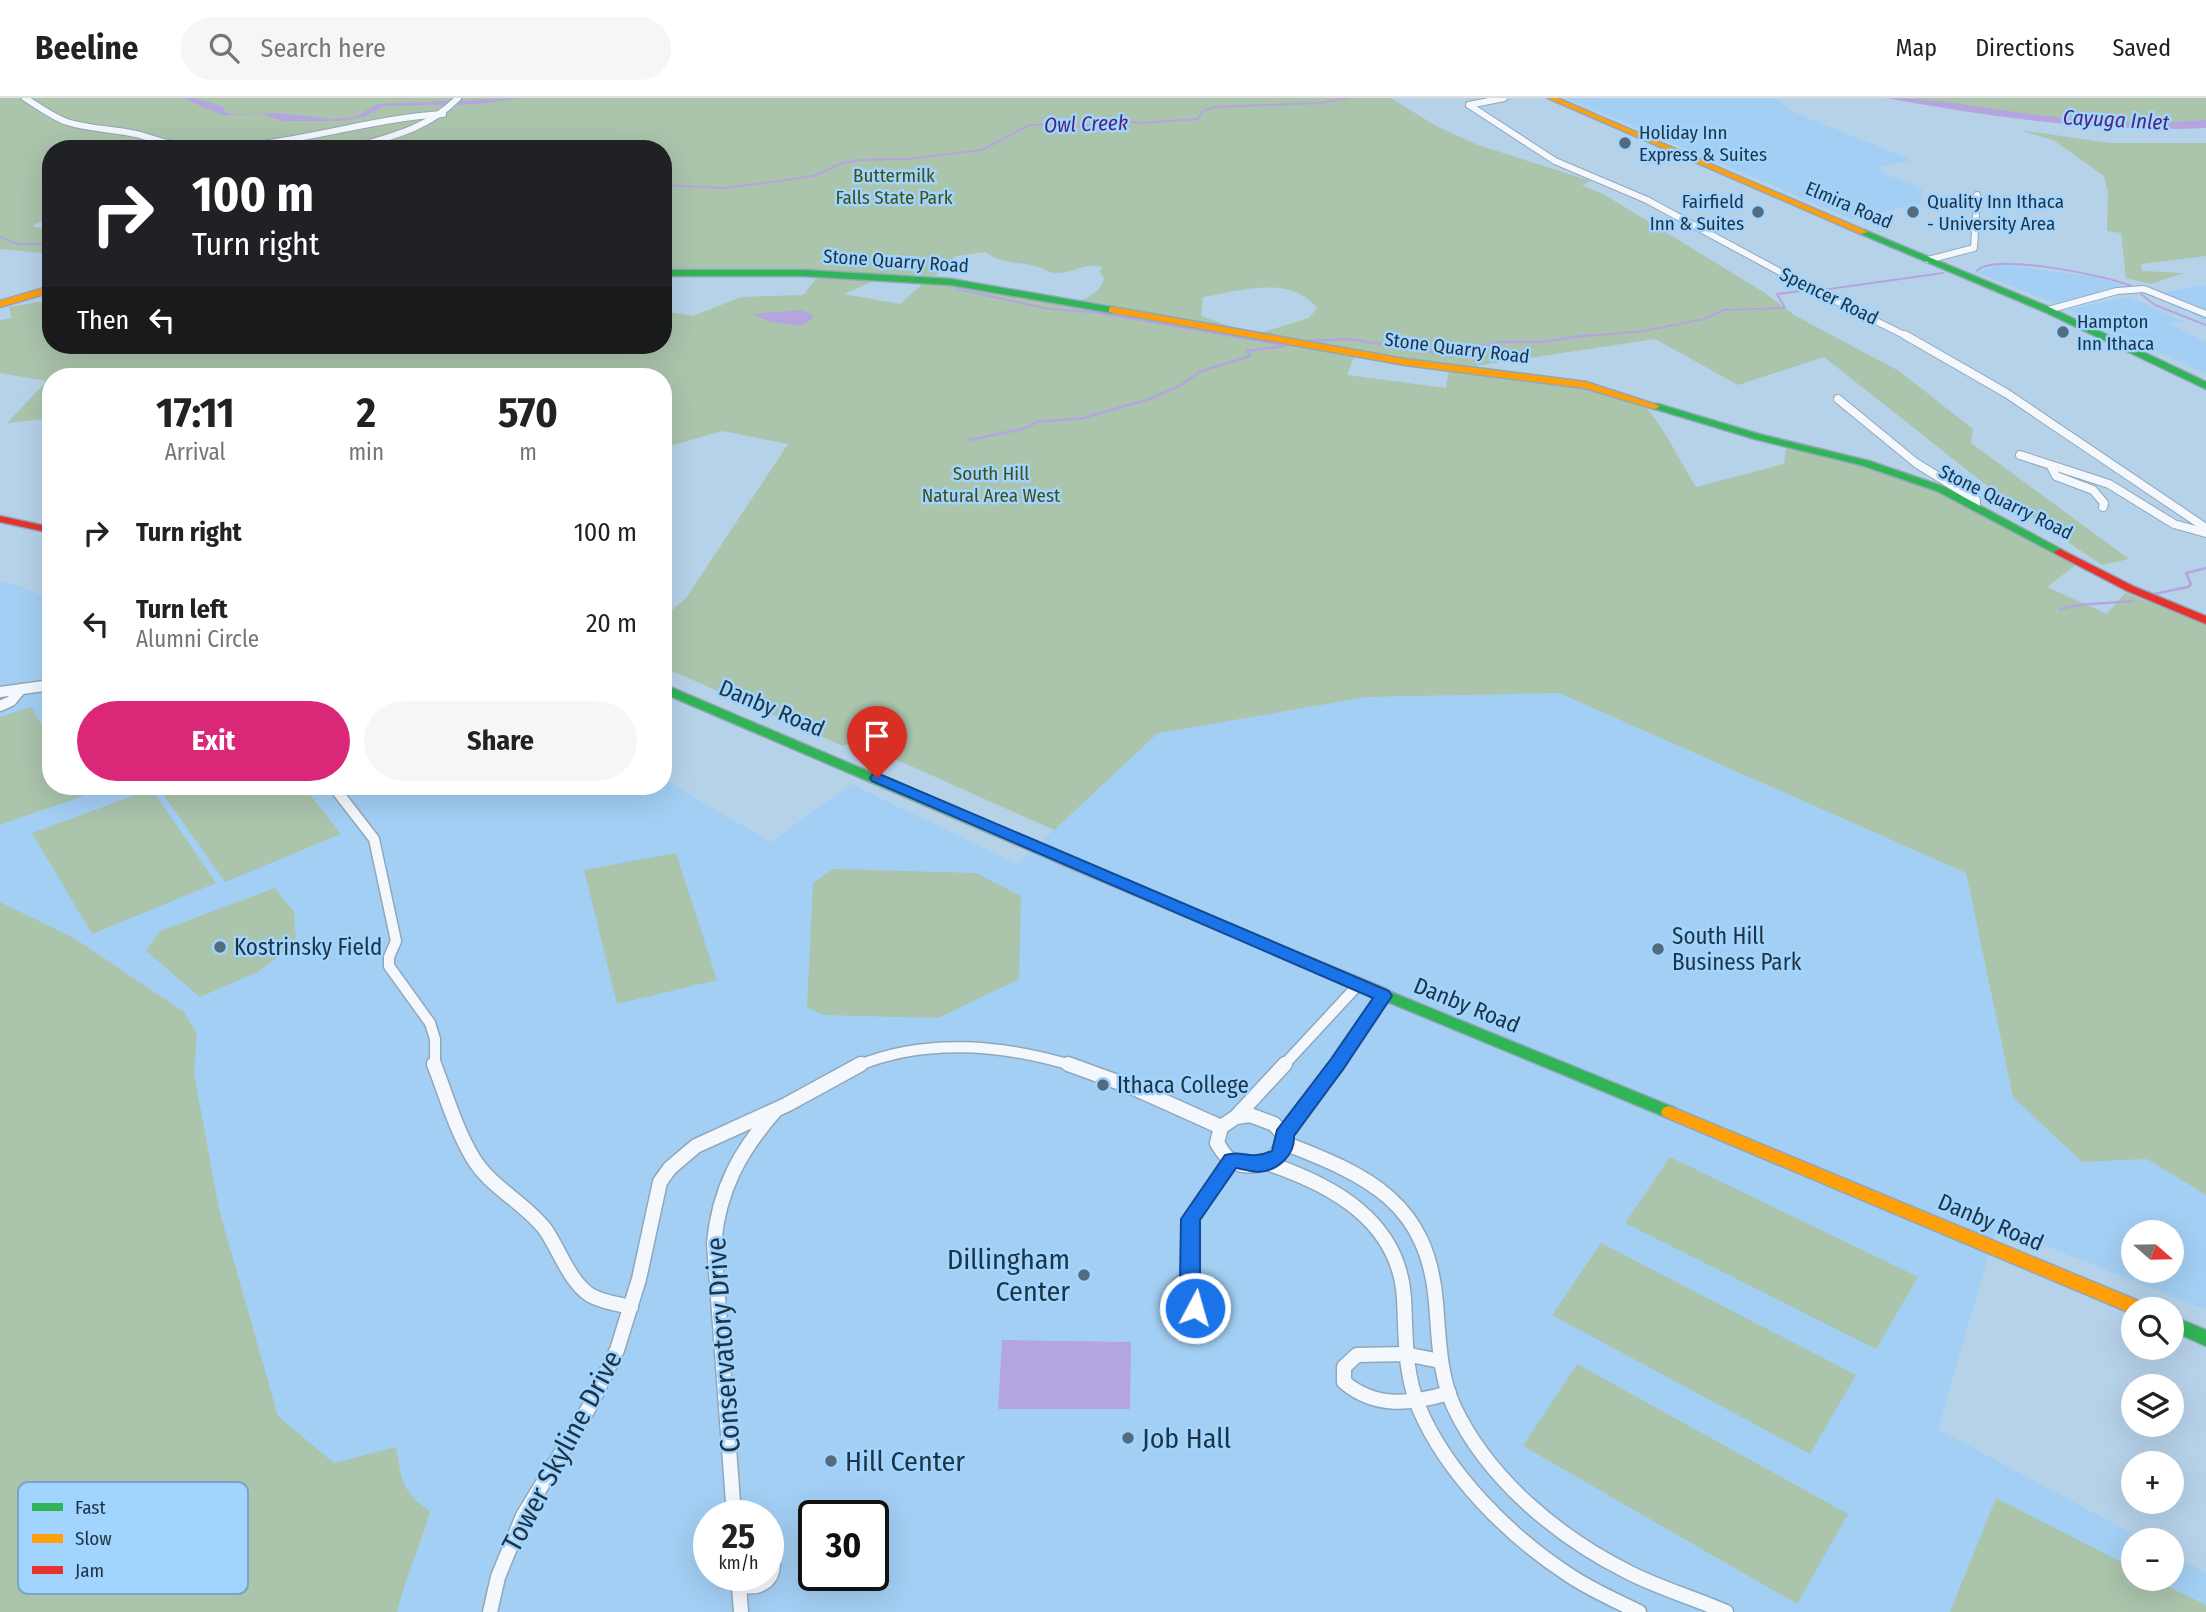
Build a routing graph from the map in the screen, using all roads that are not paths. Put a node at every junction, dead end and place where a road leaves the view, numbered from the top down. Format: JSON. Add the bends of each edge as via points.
{"nodes":[{"id":1,"x":26,"y":98,"type":"edge"},
{"id":2,"x":458,"y":98,"type":"edge"},
{"id":3,"x":1504,"y":98,"type":"edge"},
{"id":4,"x":1551,"y":98,"type":"edge"},
{"id":5,"x":443,"y":114,"type":"junction"},
{"id":6,"x":154,"y":140,"type":"edge"},
{"id":7,"x":288,"y":140,"type":"edge"},
{"id":8,"x":379,"y":140,"type":"edge"},
{"id":9,"x":1977,"y":195,"type":"dead end"},
{"id":10,"x":1928,"y":260,"type":"junction"},
{"id":11,"x":672,"y":273,"type":"edge"},
{"id":12,"x":42,"y":292,"type":"edge"},
{"id":13,"x":0,"y":304,"type":"edge"},
{"id":14,"x":2048,"y":310,"type":"junction"},
{"id":15,"x":2206,"y":314,"type":"edge"},
{"id":16,"x":2206,"y":386,"type":"edge"},
{"id":17,"x":1838,"y":398,"type":"dead end"},
{"id":18,"x":2020,"y":455,"type":"dead end"},
{"id":19,"x":2051,"y":466,"type":"junction"},
{"id":20,"x":1976,"y":505,"type":"junction"},
{"id":21,"x":2103,"y":507,"type":"dead end"},
{"id":22,"x":0,"y":519,"type":"edge"},
{"id":23,"x":42,"y":528,"type":"edge"},
{"id":24,"x":2206,"y":531,"type":"edge"},
{"id":25,"x":2206,"y":620,"type":"edge"},
{"id":26,"x":42,"y":686,"type":"edge"},
{"id":27,"x":22,"y":689,"type":"junction"},
{"id":28,"x":0,"y":692,"type":"edge"},
{"id":29,"x":672,"y":692,"type":"edge"},
{"id":30,"x":0,"y":706,"type":"edge"},
{"id":31,"x":341,"y":795,"type":"edge"},
{"id":32,"x":1358,"y":985,"type":"junction"},
{"id":33,"x":1383,"y":996,"type":"junction"},
{"id":34,"x":777,"y":1109,"type":"junction"},
{"id":35,"x":1236,"y":1117,"type":"junction"},
{"id":36,"x":1221,"y":1127,"type":"junction"},
{"id":37,"x":1284,"y":1139,"type":"junction"},
{"id":38,"x":1232,"y":1160,"type":"junction"},
{"id":39,"x":1267,"y":1163,"type":"junction"},
{"id":40,"x":1190,"y":1282,"type":"dead end"},
{"id":41,"x":2121,"y":1301,"type":"edge"},
{"id":42,"x":631,"y":1307,"type":"junction"},
{"id":43,"x":2184,"y":1328,"type":"edge"},
{"id":44,"x":2206,"y":1338,"type":"edge"},
{"id":45,"x":1405,"y":1353,"type":"junction"},
{"id":46,"x":1440,"y":1362,"type":"junction"},
{"id":47,"x":1449,"y":1393,"type":"junction"},
{"id":48,"x":1418,"y":1402,"type":"junction"},
{"id":49,"x":733,"y":1500,"type":"edge"},
{"id":50,"x":736,"y":1591,"type":"edge"},
{"id":51,"x":490,"y":1612,"type":"edge"},
{"id":52,"x":741,"y":1612,"type":"edge"},
{"id":53,"x":1639,"y":1612,"type":"edge"},
{"id":54,"x":1726,"y":1612,"type":"edge"}],
"edges":[{"from":1,"to":6,"type":"street","via":[[66,122]]},
{"from":2,"to":5,"type":"street"},
{"from":3,"to":24,"type":"street","name":"Spencer Road","via":[[1469,105],[1555,161],[1647,200],[1930,348],[2006,393]]},
{"from":4,"to":10,"type":"main road","name":"Elmira Road"},
{"from":5,"to":7,"type":"street","via":[[414,115]]},
{"from":5,"to":8,"type":"street"},
{"from":9,"to":10,"type":"street","via":[[1974,248]]},
{"from":10,"to":14,"type":"main road","name":"Elmira Road"},
{"from":11,"to":20,"type":"main road","name":"Stone Quarry Road","via":[[945,281],[1405,362],[1565,381],[1865,463]]},
{"from":12,"to":13,"type":"main road"},
{"from":14,"to":15,"type":"street","via":[[2117,291],[2144,289]]},
{"from":14,"to":16,"type":"main road","name":"Elmira Road"},
{"from":17,"to":20,"type":"street","via":[[1916,463],[1976,500]]},
{"from":18,"to":19,"type":"street"},
{"from":19,"to":21,"type":"street","via":[[2056,476],[2093,490]]},
{"from":19,"to":24,"type":"street","via":[[2109,484],[2174,524]]},
{"from":20,"to":25,"type":"main road","name":"Stone Quarry Road","via":[[2131,589]]},
{"from":22,"to":23,"type":"main road"},
{"from":26,"to":27,"type":"street"},
{"from":27,"to":28,"type":"street"},
{"from":27,"to":30,"type":"street"},
{"from":29,"to":32,"type":"main road","name":"Danby Road"},
{"from":31,"to":42,"type":"street","via":[[374,839],[396,942],[389,966],[430,1023],[434,1063],[471,1155],[482,1172],[544,1228],[589,1294]]},
{"from":32,"to":33,"type":"main road","name":"Danby Road"},
{"from":32,"to":35,"type":"street"},
{"from":33,"to":37,"type":"street"},
{"from":33,"to":41,"type":"main road","name":"Danby Road"},
{"from":34,"to":36,"type":"street","via":[[862,1064],[927,1048],[971,1045],[1030,1052],[1090,1069]]},
{"from":34,"to":42,"type":"street","name":"Tower Skyline Drive","via":[[705,1141],[666,1172]]},
{"from":34,"to":49,"type":"street","name":"Conservatory Drive","via":[[737,1157],[715,1225]]},
{"from":35,"to":36,"type":"street"},
{"from":35,"to":37,"type":"street","via":[[1265,1118],[1277,1125]]},
{"from":36,"to":38,"type":"street","via":[[1217,1143]]},
{"from":37,"to":39,"type":"street","via":[[1279,1156]]},
{"from":37,"to":46,"type":"street","via":[[1367,1182],[1418,1230],[1435,1289]]},
{"from":38,"to":39,"type":"street","via":[[1249,1165]]},
{"from":38,"to":40,"type":"street","via":[[1191,1219]]},
{"from":39,"to":45,"type":"street","via":[[1306,1175],[1368,1215],[1388,1243],[1401,1276]]},
{"from":42,"to":51,"type":"street","name":"Tower Skyline Drive","via":[[606,1374],[506,1549]]},
{"from":43,"to":44,"type":"main road"},
{"from":45,"to":46,"type":"street"},
{"from":45,"to":48,"type":"street"},
{"from":45,"to":48,"type":"street","via":[[1357,1355],[1344,1367],[1345,1382],[1371,1401]]},
{"from":46,"to":47,"type":"street"},
{"from":47,"to":48,"type":"street"},
{"from":47,"to":54,"type":"street","via":[[1472,1438],[1504,1479],[1561,1529],[1630,1573]]},
{"from":48,"to":53,"type":"street","via":[[1435,1442],[1466,1486],[1571,1577]]},
{"from":50,"to":52,"type":"street"}]}
